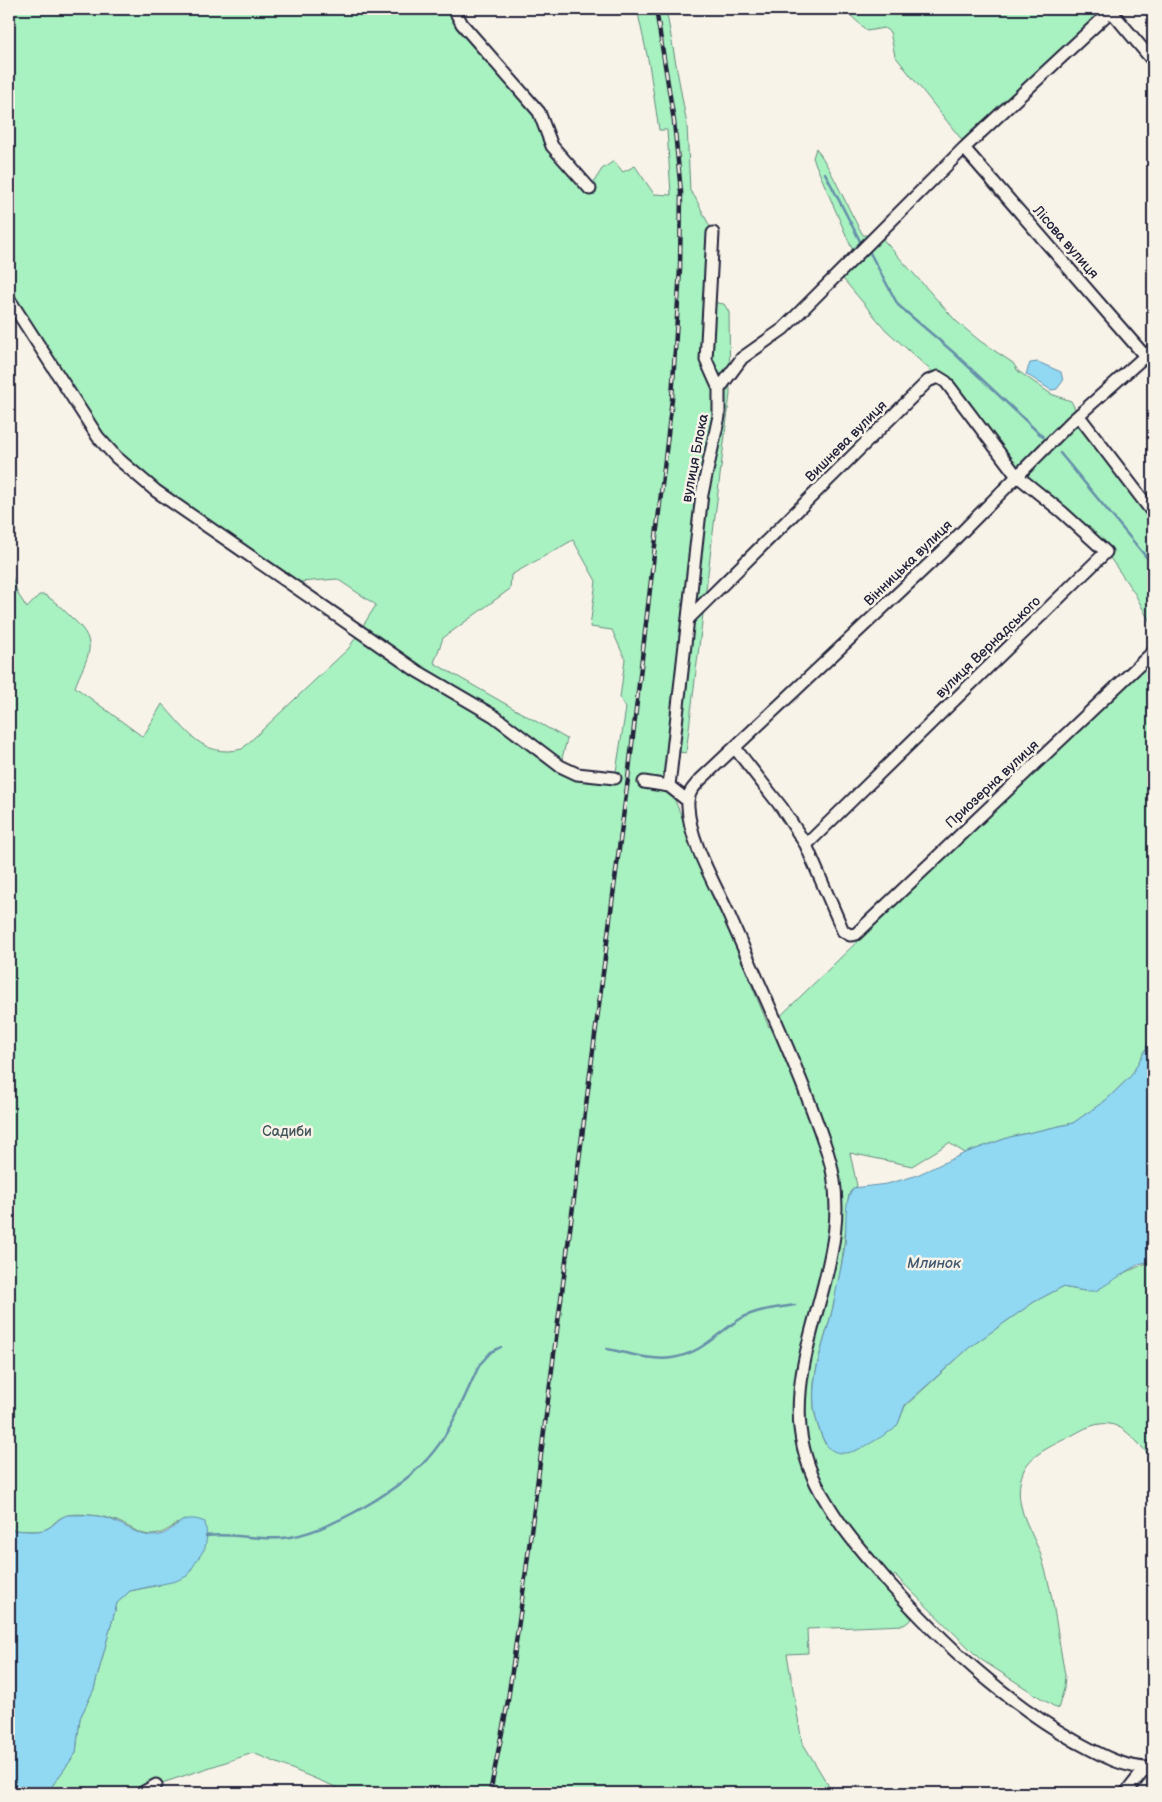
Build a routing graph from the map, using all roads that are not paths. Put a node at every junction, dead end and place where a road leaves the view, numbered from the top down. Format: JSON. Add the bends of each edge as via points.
{"nodes":[{"id":1,"x":454,"y":9,"type":"edge"},
{"id":2,"x":1112,"y":10,"type":"edge"},
{"id":3,"x":1153,"y":61,"type":"edge"},
{"id":4,"x":964,"y":148,"type":"junction"},
{"id":5,"x":590,"y":189,"type":"dead end"},
{"id":6,"x":713,"y":233,"type":"dead end"},
{"id":7,"x":9,"y":298,"type":"edge"},
{"id":8,"x":1149,"y":352,"type":"edge"},
{"id":9,"x":719,"y":389,"type":"junction"},
{"id":10,"x":1078,"y":416,"type":"junction"},
{"id":11,"x":1016,"y":476,"type":"junction"},
{"id":12,"x":1153,"y":513,"type":"edge"},
{"id":13,"x":688,"y":619,"type":"junction"},
{"id":14,"x":1153,"y":652,"type":"edge"},
{"id":15,"x":735,"y":748,"type":"junction"},
{"id":16,"x":615,"y":778,"type":"dead end"},
{"id":17,"x":644,"y":782,"type":"dead end"},
{"id":18,"x":669,"y":786,"type":"junction"},
{"id":19,"x":688,"y":802,"type":"junction"},
{"id":20,"x":806,"y":845,"type":"junction"},
{"id":21,"x":1150,"y":1770,"type":"edge"},
{"id":22,"x":156,"y":1785,"type":"dead end"},
{"id":23,"x":142,"y":1793,"type":"edge"},
{"id":24,"x":1126,"y":1793,"type":"edge"}],
"edges":[{"from":1,"to":5,"type":"street","via":[[462,24],[539,112],[552,146]]},
{"from":2,"to":3,"type":"street"},
{"from":2,"to":4,"type":"street"},
{"from":4,"to":8,"type":"street","name":"Лісова вулиця"},
{"from":4,"to":9,"type":"street","via":[[783,329],[742,358]]},
{"from":6,"to":9,"type":"street","via":[[706,360]]},
{"from":7,"to":16,"type":"street","via":[[98,437],[156,491],[417,670],[494,716],[560,766],[577,774]]},
{"from":8,"to":10,"type":"street","name":"Вінницька вулиця"},
{"from":9,"to":13,"type":"street","name":"вулиця Блока","via":[[719,416],[702,494]]},
{"from":10,"to":11,"type":"street","name":"Вінницька вулиця"},
{"from":10,"to":12,"type":"street"},
{"from":11,"to":13,"type":"street","name":"Вишнева вулиця","via":[[946,382],[938,377],[928,381]]},
{"from":11,"to":15,"type":"street","name":"Вінницька вулиця","via":[[942,552]]},
{"from":11,"to":20,"type":"street","name":"вулиця Вернадського","via":[[1106,552]]},
{"from":13,"to":18,"type":"street","name":"вулиця Блока"},
{"from":14,"to":20,"type":"street","name":"Приозерна вулиця","via":[[856,934],[843,931]]},
{"from":15,"to":19,"type":"street","name":"Вінницька вулиця","via":[[692,789]]},
{"from":15,"to":20,"type":"street"},
{"from":17,"to":18,"type":"street"},
{"from":18,"to":19,"type":"street"},
{"from":19,"to":21,"type":"street","via":[[697,843],[774,1017],[818,1126],[834,1176],[837,1207],[834,1244],[802,1368],[799,1396],[802,1440],[814,1480],[835,1517],[860,1550],[917,1614],[966,1662],[1056,1730],[1105,1758]]},
{"from":21,"to":24,"type":"street"},
{"from":22,"to":23,"type":"street"}]}
